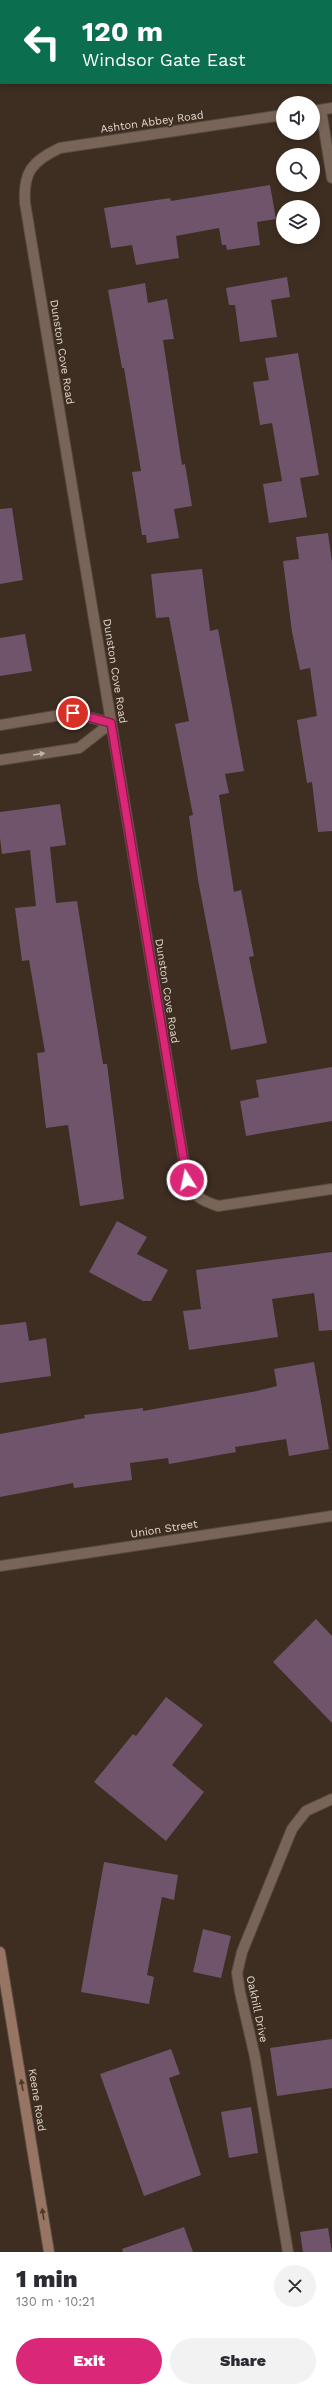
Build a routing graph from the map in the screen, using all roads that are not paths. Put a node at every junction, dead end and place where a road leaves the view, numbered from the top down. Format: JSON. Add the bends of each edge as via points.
{"nodes":[{"id":1,"x":332,"y":108,"type":"edge"},
{"id":2,"x":320,"y":110,"type":"edge"},
{"id":3,"x":276,"y":117,"type":"edge"},
{"id":4,"x":320,"y":124,"type":"edge"},
{"id":5,"x":31,"y":168,"type":"joint"},
{"id":6,"x":332,"y":178,"type":"edge"},
{"id":7,"x":111,"y":723,"type":"junction"},
{"id":8,"x":0,"y":725,"type":"edge"},
{"id":9,"x":0,"y":760,"type":"edge"},
{"id":10,"x":332,"y":1189,"type":"edge"},
{"id":11,"x":332,"y":1516,"type":"edge"},
{"id":12,"x":0,"y":1566,"type":"edge"},
{"id":13,"x":332,"y":1799,"type":"edge"},
{"id":14,"x":0,"y":1952,"type":"edge"},
{"id":15,"x":0,"y":1987,"type":"edge"},
{"id":16,"x":11,"y":2020,"type":"junction"},
{"id":17,"x":49,"y":2252,"type":"edge"},
{"id":18,"x":288,"y":2252,"type":"edge"}],
"edges":[{"from":1,"to":2,"type":"street"},
{"from":3,"to":5,"type":"street","name":"Ashton Abbey Road","via":[[60,148],[43,156]]},
{"from":4,"to":6,"type":"street"},
{"from":5,"to":7,"type":"street","name":"Dunston Cove Road","via":[[24,185],[25,204]]},
{"from":7,"to":8,"type":"street","via":[[73,713]]},
{"from":9,"to":7,"type":"street","one_way":true,"via":[[78,748]]},
{"from":7,"to":10,"type":"street","name":"Dunston Cove Road","via":[[187,1180],[194,1194],[218,1206]]},
{"from":11,"to":12,"type":"street","name":"Union Street"},
{"from":13,"to":18,"type":"street","name":"Oakhill Drive","via":[[306,1811],[292,1830],[242,1952],[237,1973],[255,2057]]},
{"from":14,"to":16,"type":"main road","name":"Keene Road"},
{"from":15,"to":16,"type":"main road"},
{"from":17,"to":16,"type":"main road","name":"Keene Road","one_way":true}]}
